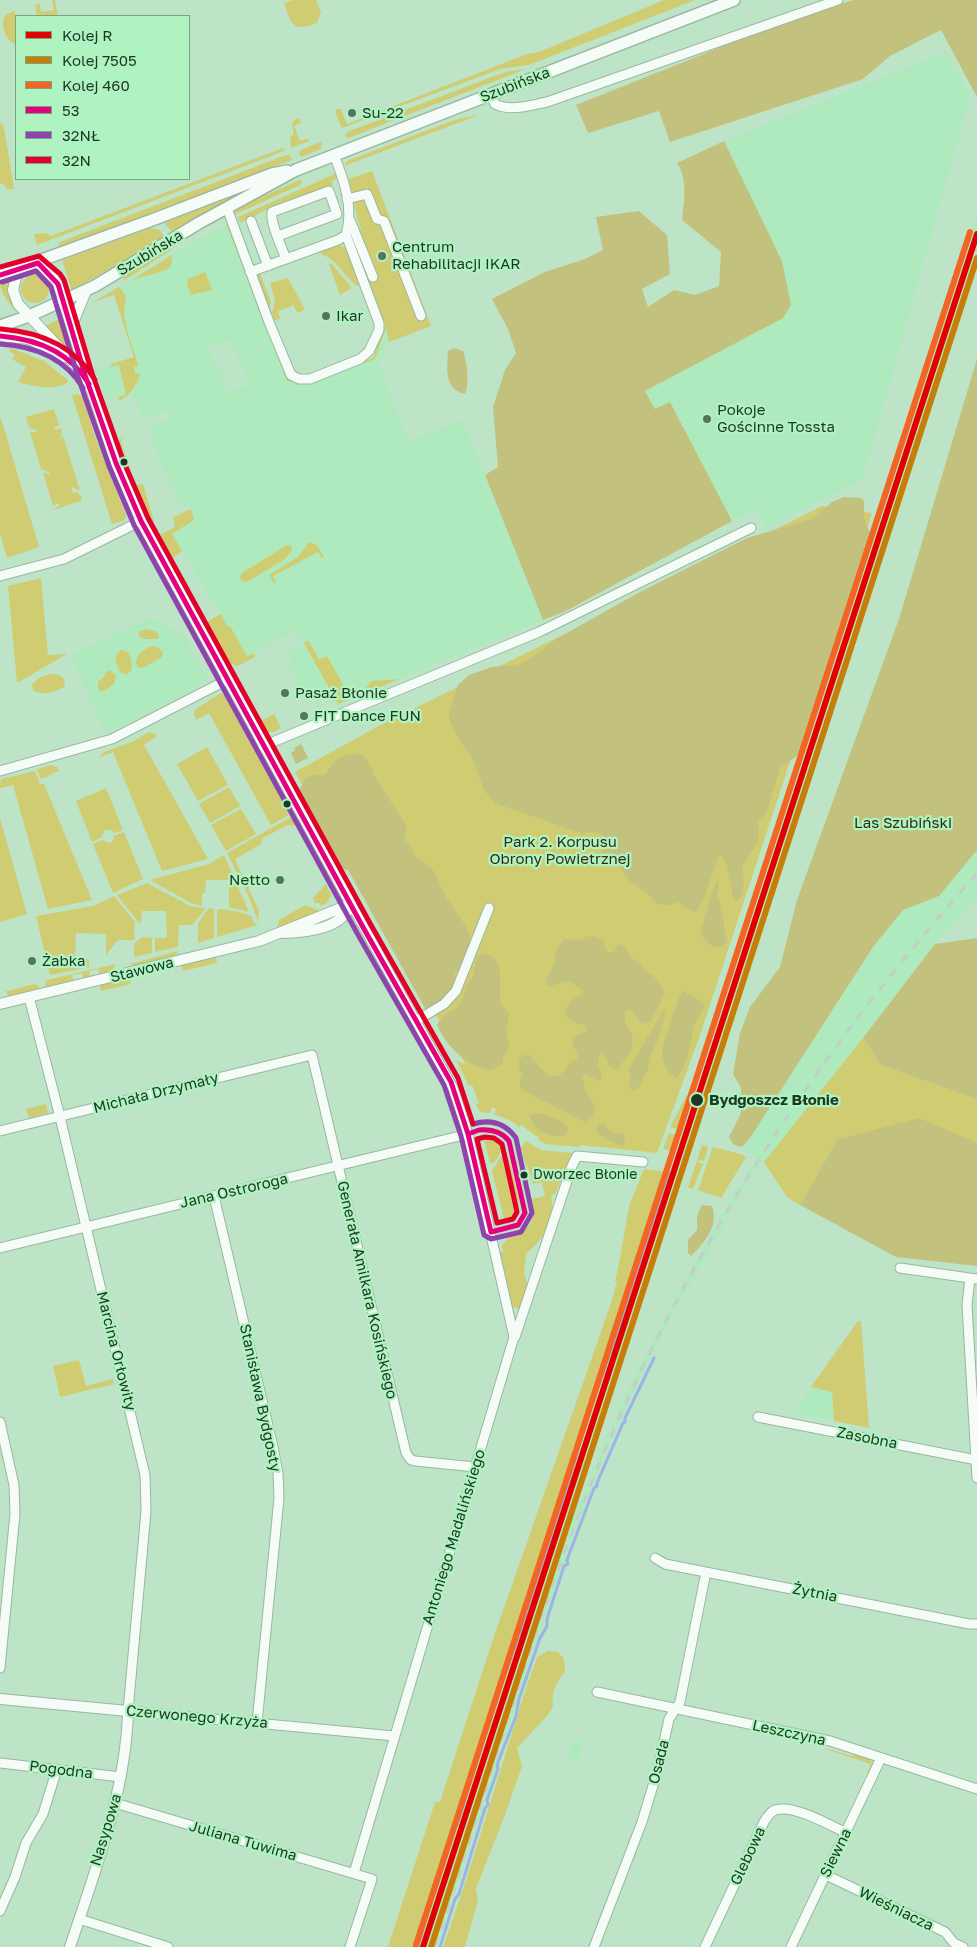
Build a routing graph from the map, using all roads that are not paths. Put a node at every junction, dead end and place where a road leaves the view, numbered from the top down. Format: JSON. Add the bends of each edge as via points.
{"nodes":[{"id":1,"x":734,"y":0,"type":"edge"},
{"id":2,"x":838,"y":0,"type":"edge"},
{"id":3,"x":490,"y":94,"type":"junction"},
{"id":4,"x":334,"y":155,"type":"junction"},
{"id":5,"x":296,"y":170,"type":"junction"},
{"id":6,"x":347,"y":200,"type":"junction"},
{"id":7,"x":227,"y":208,"type":"junction"},
{"id":8,"x":350,"y":220,"type":"junction"},
{"id":9,"x":251,"y":221,"type":"dead end"},
{"id":10,"x":346,"y":235,"type":"junction"},
{"id":11,"x":278,"y":236,"type":"junction"},
{"id":12,"x":286,"y":259,"type":"junction"},
{"id":13,"x":38,"y":262,"type":"junction"},
{"id":14,"x":268,"y":266,"type":"junction"},
{"id":15,"x":18,"y":269,"type":"junction"},
{"id":16,"x":250,"y":272,"type":"junction"},
{"id":17,"x":0,"y":275,"type":"edge"},
{"id":18,"x":373,"y":277,"type":"dead end"},
{"id":19,"x":86,"y":290,"type":"junction"},
{"id":20,"x":63,"y":301,"type":"junction"},
{"id":21,"x":29,"y":316,"type":"junction"},
{"id":22,"x":421,"y":316,"type":"dead end"},
{"id":23,"x":72,"y":325,"type":"junction"},
{"id":24,"x":0,"y":326,"type":"edge"},
{"id":25,"x":0,"y":336,"type":"edge"},
{"id":26,"x":71,"y":361,"type":"junction"},
{"id":27,"x":85,"y":375,"type":"junction"},
{"id":28,"x":140,"y":521,"type":"junction"},
{"id":29,"x":751,"y":528,"type":"dead end"},
{"id":30,"x":0,"y":576,"type":"edge"},
{"id":31,"x":227,"y":680,"type":"junction"},
{"id":32,"x":263,"y":746,"type":"junction"},
{"id":33,"x":0,"y":771,"type":"edge"},
{"id":34,"x":351,"y":904,"type":"junction"},
{"id":35,"x":489,"y":908,"type":"dead end"},
{"id":36,"x":29,"y":997,"type":"junction"},
{"id":37,"x":0,"y":1004,"type":"edge"},
{"id":38,"x":416,"y":1021,"type":"junction"},
{"id":39,"x":312,"y":1055,"type":"joint"},
{"id":40,"x":60,"y":1117,"type":"junction"},
{"id":41,"x":0,"y":1131,"type":"edge"},
{"id":42,"x":468,"y":1134,"type":"junction"},
{"id":43,"x":643,"y":1162,"type":"dead end"},
{"id":44,"x":338,"y":1167,"type":"junction"},
{"id":45,"x":214,"y":1196,"type":"junction"},
{"id":46,"x":86,"y":1227,"type":"junction"},
{"id":47,"x":0,"y":1248,"type":"edge"},
{"id":48,"x":900,"y":1268,"type":"dead end"},
{"id":49,"x":974,"y":1279,"type":"edge"},
{"id":50,"x":514,"y":1337,"type":"junction"},
{"id":51,"x":758,"y":1417,"type":"dead end"},
{"id":52,"x":0,"y":1422,"type":"edge"},
{"id":53,"x":976,"y":1460,"type":"edge"},
{"id":54,"x":475,"y":1467,"type":"junction"},
{"id":55,"x":977,"y":1478,"type":"edge"},
{"id":56,"x":655,"y":1558,"type":"dead end"},
{"id":57,"x":706,"y":1572,"type":"junction"},
{"id":58,"x":977,"y":1624,"type":"edge"},
{"id":59,"x":0,"y":1668,"type":"edge"},
{"id":60,"x":597,"y":1692,"type":"dead end"},
{"id":61,"x":0,"y":1699,"type":"edge"},
{"id":62,"x":676,"y":1709,"type":"junction"},
{"id":63,"x":128,"y":1711,"type":"junction"},
{"id":64,"x":257,"y":1723,"type":"junction"},
{"id":65,"x":394,"y":1736,"type":"junction"},
{"id":66,"x":881,"y":1758,"type":"junction"},
{"id":67,"x":0,"y":1763,"type":"edge"},
{"id":68,"x":57,"y":1769,"type":"junction"},
{"id":69,"x":121,"y":1777,"type":"junction"},
{"id":70,"x":977,"y":1789,"type":"edge"},
{"id":71,"x":115,"y":1803,"type":"junction"},
{"id":72,"x":846,"y":1833,"type":"junction"},
{"id":73,"x":354,"y":1873,"type":"junction"},
{"id":74,"x":826,"y":1875,"type":"junction"},
{"id":75,"x":0,"y":1912,"type":"edge"},
{"id":76,"x":79,"y":1919,"type":"junction"},
{"id":77,"x":953,"y":1945,"type":"edge"},
{"id":78,"x":70,"y":1947,"type":"edge"},
{"id":79,"x":168,"y":1947,"type":"edge"},
{"id":80,"x":350,"y":1947,"type":"edge"},
{"id":81,"x":594,"y":1947,"type":"edge"},
{"id":82,"x":705,"y":1947,"type":"edge"},
{"id":83,"x":791,"y":1947,"type":"edge"},
{"id":84,"x":964,"y":1947,"type":"edge"}],
"edges":[{"from":1,"to":3,"type":"main road","name":"Szubińska"},
{"from":2,"to":3,"type":"street","via":[[548,102],[507,108],[494,104]]},
{"from":3,"to":4,"type":"main road","name":"Szubińska"},
{"from":4,"to":5,"type":"main road","name":"Szubińska"},
{"from":4,"to":6,"type":"street","via":[[344,180]]},
{"from":5,"to":7,"type":"main road","name":"Szubińska"},
{"from":5,"to":13,"type":"main road","name":"Szubińska","via":[[272,174]]},
{"from":6,"to":8,"type":"street"},
{"from":6,"to":22,"type":"street","via":[[367,194],[377,219],[384,221]]},
{"from":7,"to":16,"type":"street"},
{"from":7,"to":19,"type":"main road","name":"Szubińska"},
{"from":8,"to":10,"type":"street"},
{"from":8,"to":18,"type":"street"},
{"from":9,"to":14,"type":"street"},
{"from":10,"to":12,"type":"street"},
{"from":10,"to":16,"type":"street","via":[[380,326],[369,351],[346,366],[310,379],[291,375]]},
{"from":11,"to":11,"type":"street","via":[[337,214],[329,191],[272,212]]},
{"from":11,"to":12,"type":"street"},
{"from":12,"to":14,"type":"street"},
{"from":13,"to":15,"type":"main road","name":"Szubińska"},
{"from":13,"to":20,"type":"street","via":[[55,279]]},
{"from":14,"to":16,"type":"street"},
{"from":15,"to":17,"type":"main road","name":"Szubińska"},
{"from":15,"to":21,"type":"street","via":[[13,290],[18,304]]},
{"from":19,"to":20,"type":"main road","name":"Szubińska"},
{"from":19,"to":23,"type":"street"},
{"from":20,"to":21,"type":"main road","name":"Szubińska"},
{"from":20,"to":23,"type":"street"},
{"from":21,"to":24,"type":"main road","name":"Szubińska"},
{"from":21,"to":26,"type":"street"},
{"from":23,"to":27,"type":"street"},
{"from":25,"to":26,"type":"street","via":[[29,339]]},
{"from":26,"to":27,"type":"street"},
{"from":27,"to":28,"type":"street"},
{"from":28,"to":30,"type":"street","via":[[64,559]]},
{"from":28,"to":31,"type":"street"},
{"from":29,"to":32,"type":"street","via":[[539,632]]},
{"from":31,"to":32,"type":"street"},
{"from":31,"to":33,"type":"street","via":[[112,739]]},
{"from":32,"to":34,"type":"street"},
{"from":34,"to":36,"type":"street","name":"Stawowa","via":[[344,917],[327,926],[283,933],[246,945]]},
{"from":34,"to":38,"type":"street","name":"Antoniego Madalińskiego"},
{"from":35,"to":38,"type":"street","via":[[456,992],[444,1004]]},
{"from":36,"to":37,"type":"street","name":"Stawowa"},
{"from":36,"to":40,"type":"street","name":"Marcina Orłowity"},
{"from":38,"to":42,"type":"street","name":"Antoniego Madalińskiego","via":[[450,1082]]},
{"from":39,"to":40,"type":"street","name":"Michała Drzymały"},
{"from":39,"to":44,"type":"street","name":"Generała Amilkara Kosińskiego"},
{"from":40,"to":41,"type":"street","name":"Michała Drzymały"},
{"from":40,"to":46,"type":"street","name":"Marcina Orłowity"},
{"from":42,"to":44,"type":"street","name":"Jana Ostroroga"},
{"from":42,"to":50,"type":"street","name":"Antoniego Madalińskiego"},
{"from":43,"to":50,"type":"street","name":"Antoniego Madalińskiego","via":[[577,1156]]},
{"from":44,"to":45,"type":"street","name":"Jana Ostroroga"},
{"from":44,"to":54,"type":"street","name":"Generała Amilkara Kosińskiego","via":[[408,1456],[415,1461]]},
{"from":45,"to":46,"type":"street","name":"Jana Ostroroga"},
{"from":45,"to":64,"type":"street","name":"Stanisława Bydgosty","via":[[278,1473],[278,1506]]},
{"from":46,"to":47,"type":"street","name":"Jana Ostroroga"},
{"from":46,"to":63,"type":"street","name":"Marcina Orłowity","via":[[146,1476],[146,1511]]},
{"from":48,"to":49,"type":"street"},
{"from":49,"to":53,"type":"street","via":[[967,1305]]},
{"from":50,"to":54,"type":"street","name":"Antoniego Madalińskiego"},
{"from":51,"to":53,"type":"street","name":"Zasobna"},
{"from":52,"to":59,"type":"street","via":[[14,1485],[15,1514]]},
{"from":53,"to":55,"type":"street"},
{"from":54,"to":65,"type":"street","name":"Antoniego Madalińskiego"},
{"from":56,"to":57,"type":"street","name":"Żytnia","via":[[665,1564]]},
{"from":57,"to":58,"type":"street","name":"Żytnia"},
{"from":57,"to":62,"type":"street","name":"Osada","via":[[681,1700]]},
{"from":60,"to":62,"type":"street","name":"Leszczyna"},
{"from":61,"to":63,"type":"street","name":"Czerwonego Krzyża"},
{"from":62,"to":66,"type":"street","name":"Leszczyna","via":[[830,1741]]},
{"from":62,"to":81,"type":"street","name":"Osada","via":[[669,1721],[642,1822]]},
{"from":63,"to":64,"type":"street","name":"Czerwonego Krzyża"},
{"from":63,"to":69,"type":"street","name":"Nasypowa"},
{"from":64,"to":65,"type":"street","name":"Czerwonego Krzyża"},
{"from":65,"to":73,"type":"street","name":"Antoniego Madalińskiego"},
{"from":66,"to":70,"type":"street","name":"Leszczyna"},
{"from":66,"to":72,"type":"street","name":"Siewna"},
{"from":67,"to":68,"type":"street","name":"Pogodna"},
{"from":68,"to":69,"type":"street","name":"Pogodna"},
{"from":68,"to":75,"type":"street","via":[[43,1814],[26,1843]]},
{"from":69,"to":71,"type":"street","name":"Nasypowa"},
{"from":71,"to":73,"type":"street","name":"Juliana Tuwima"},
{"from":71,"to":76,"type":"street","name":"Nasypowa"},
{"from":72,"to":74,"type":"street","name":"Siewna"},
{"from":72,"to":82,"type":"street","name":"Glebowa","via":[[804,1814],[780,1809],[771,1812]]},
{"from":73,"to":80,"type":"street","name":"Juliana Tuwima","via":[[372,1879]]},
{"from":74,"to":77,"type":"street","name":"Wieśniacza","via":[[945,1932]]},
{"from":74,"to":83,"type":"street","name":"Siewna"},
{"from":76,"to":78,"type":"street","name":"Nasypowa"},
{"from":76,"to":79,"type":"street"},
{"from":77,"to":84,"type":"street","name":"Wieśniacza"}]}
